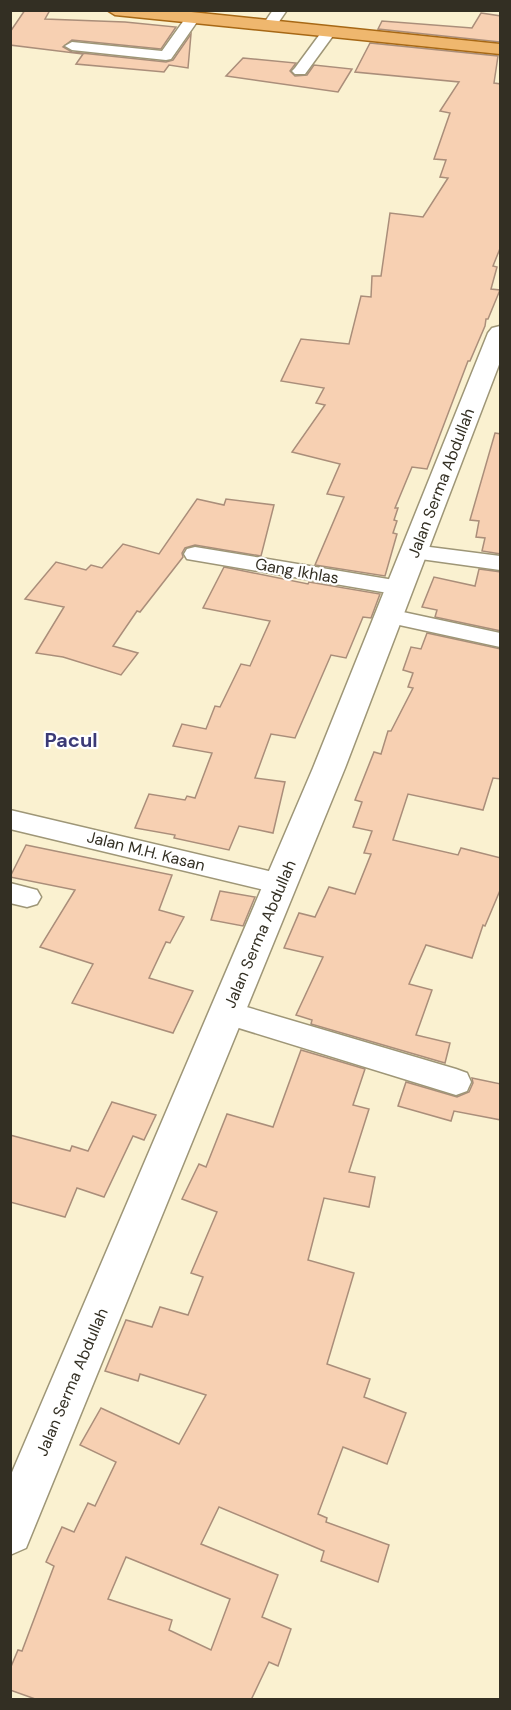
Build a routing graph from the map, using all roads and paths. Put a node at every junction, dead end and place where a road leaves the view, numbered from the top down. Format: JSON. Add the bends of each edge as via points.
{"nodes":[{"id":1,"x":115,"y":10,"type":"edge"},
{"id":2,"x":280,"y":10,"type":"edge"},
{"id":3,"x":192,"y":19,"type":"junction"},
{"id":4,"x":269,"y":26,"type":"junction"},
{"id":5,"x":328,"y":33,"type":"junction"},
{"id":6,"x":72,"y":46,"type":"dead end"},
{"id":7,"x":501,"y":49,"type":"edge"},
{"id":8,"x":300,"y":71,"type":"dead end"},
{"id":9,"x":497,"y":350,"type":"edge"},
{"id":10,"x":414,"y":552,"type":"junction"},
{"id":11,"x":195,"y":554,"type":"dead end"},
{"id":12,"x":501,"y":564,"type":"edge"},
{"id":13,"x":394,"y":602,"type":"junction"},
{"id":14,"x":501,"y":640,"type":"edge"},
{"id":15,"x":10,"y":819,"type":"edge"},
{"id":16,"x":280,"y":884,"type":"junction"},
{"id":17,"x":226,"y":1013,"type":"junction"},
{"id":18,"x":456,"y":1082,"type":"dead end"},
{"id":19,"x":19,"y":1488,"type":"edge"},
{"id":20,"x":10,"y":1532,"type":"edge"}],
"edges":[{"from":1,"to":3,"type":"main road"},
{"from":2,"to":4,"type":"street"},
{"from":3,"to":4,"type":"main road"},
{"from":3,"to":6,"type":"street","via":[[164,57]]},
{"from":4,"to":5,"type":"main road"},
{"from":5,"to":7,"type":"main road"},
{"from":5,"to":8,"type":"street"},
{"from":9,"to":10,"type":"main road","name":"Jalan Serma Abdullah"},
{"from":10,"to":12,"type":"street"},
{"from":10,"to":13,"type":"main road","name":"Jalan Serma Abdullah"},
{"from":11,"to":13,"type":"street","name":"Gang Ikhlas"},
{"from":13,"to":14,"type":"street","name":"Gang Ikhlas"},
{"from":13,"to":16,"type":"main road","name":"Jalan Serma Abdullah"},
{"from":15,"to":16,"type":"street","name":"Jalan M.H. Kasan"},
{"from":16,"to":17,"type":"main road","name":"Jalan Serma Abdullah"},
{"from":17,"to":18,"type":"street"},
{"from":17,"to":19,"type":"main road","name":"Jalan Serma Abdullah"},
{"from":19,"to":20,"type":"main road","name":"Jalan Serma Abdullah"}]}
